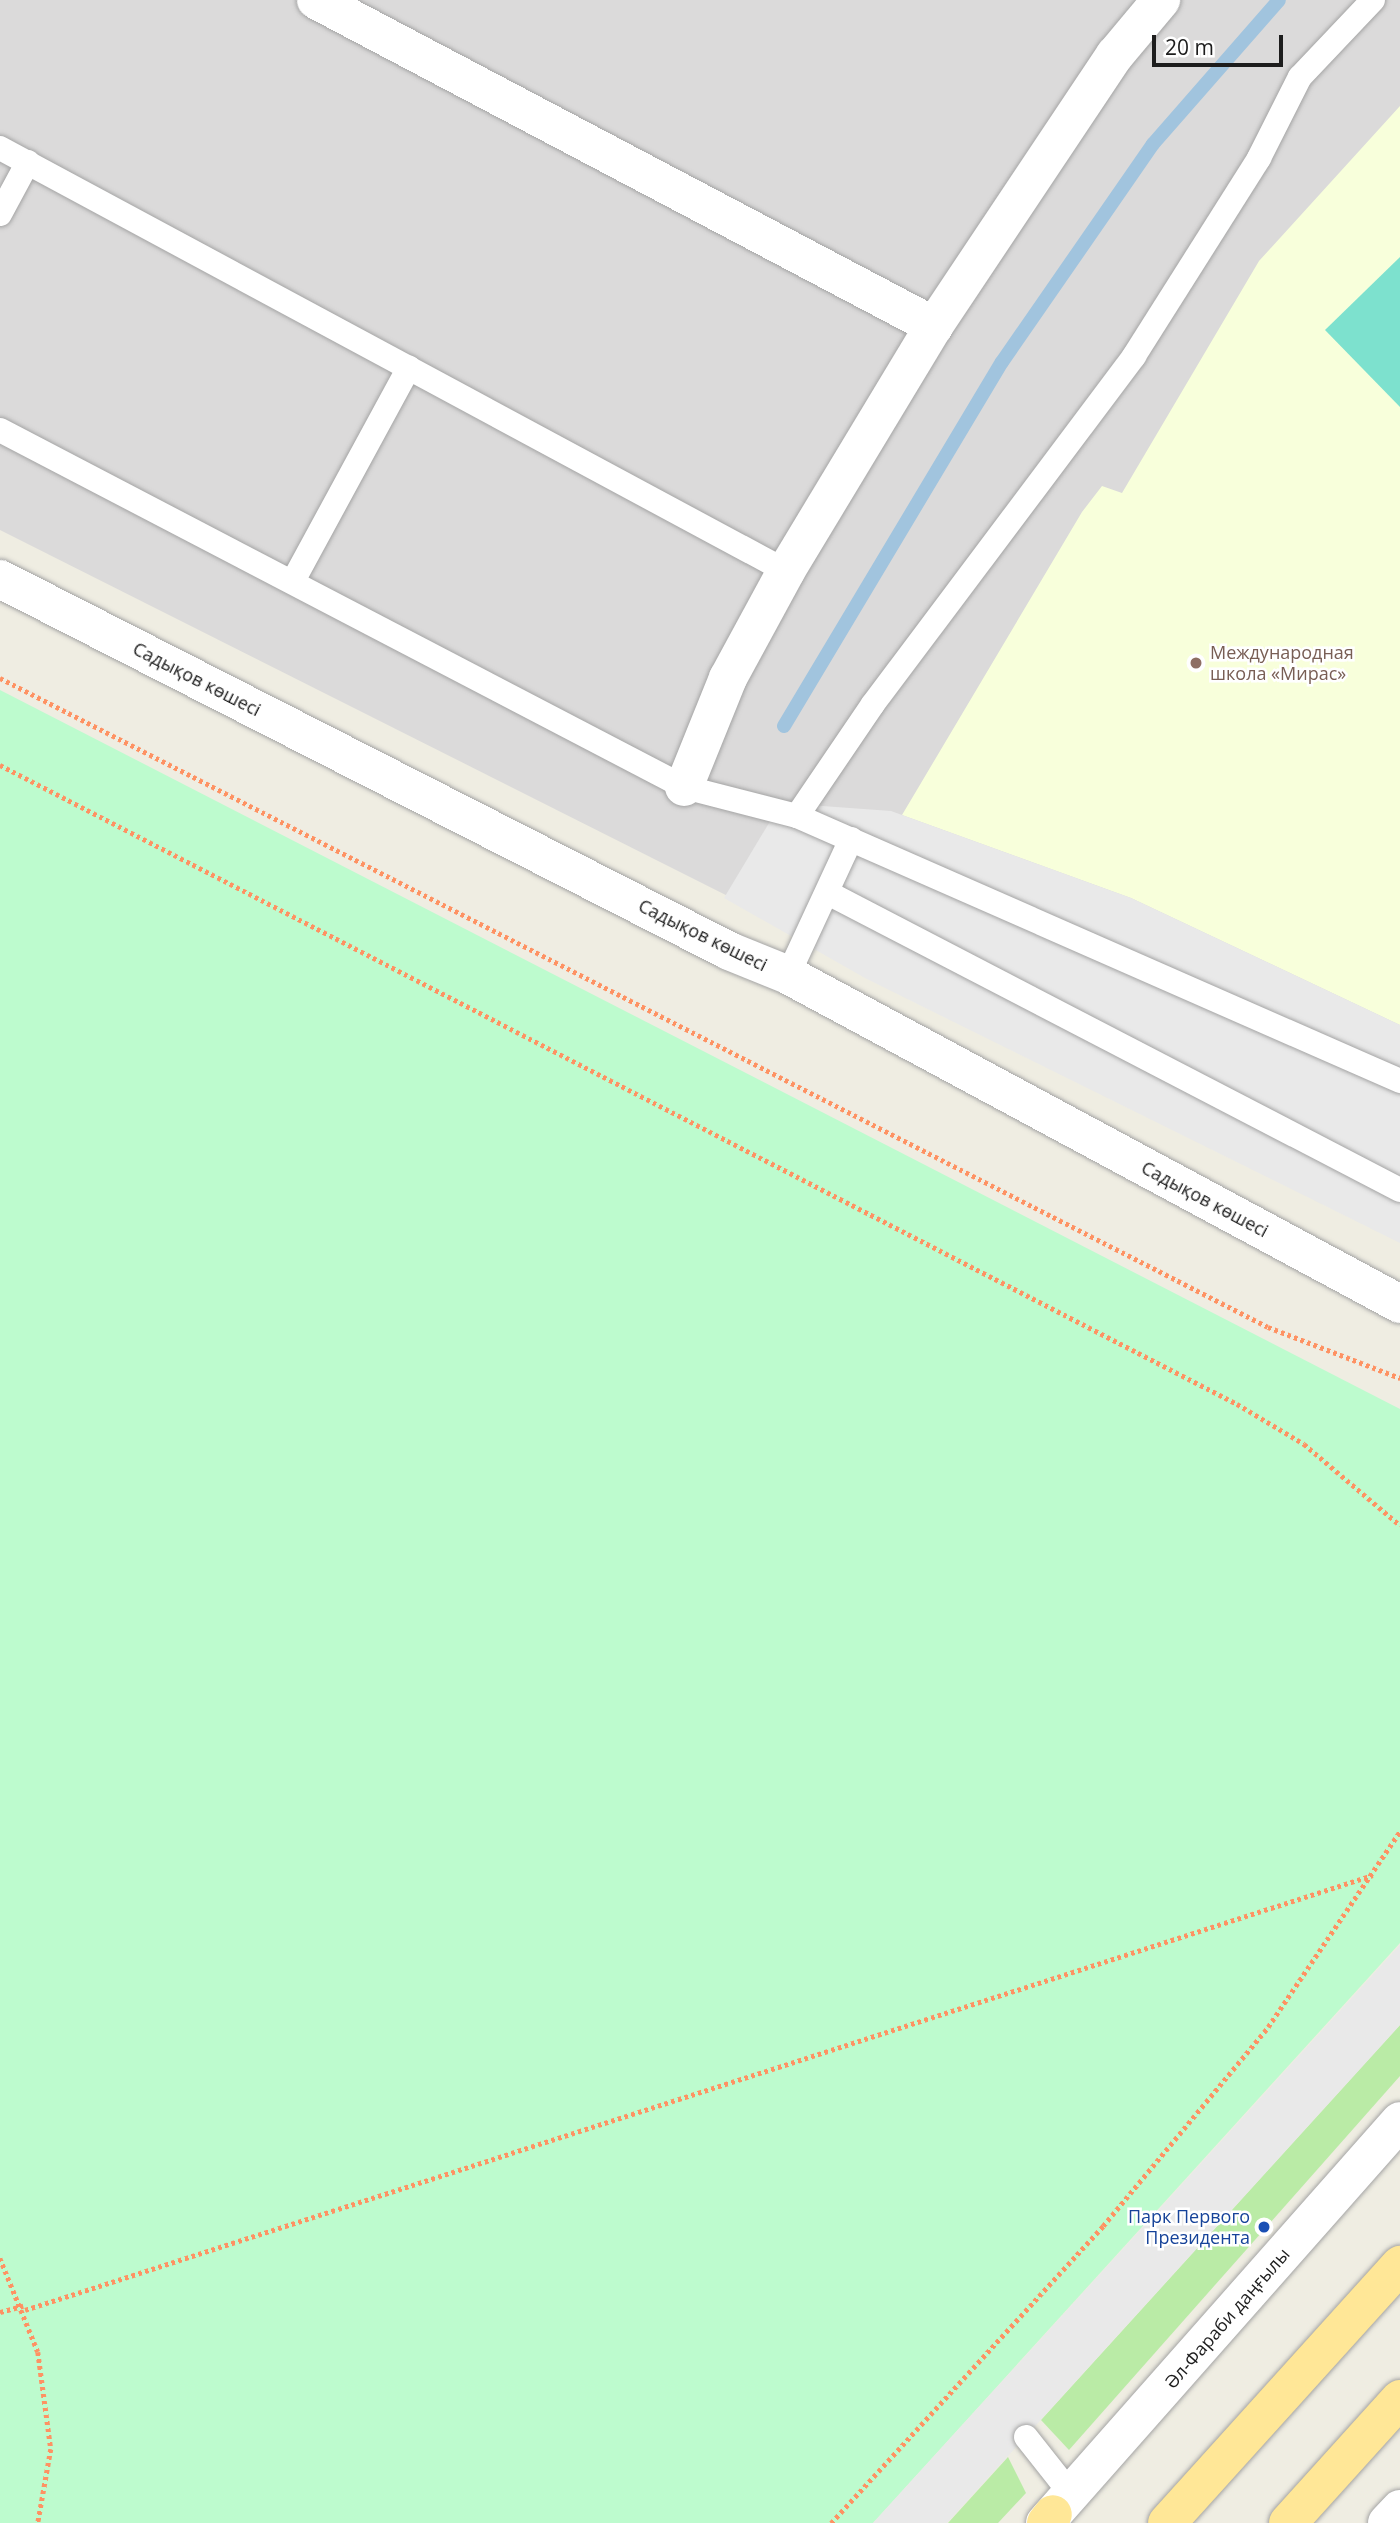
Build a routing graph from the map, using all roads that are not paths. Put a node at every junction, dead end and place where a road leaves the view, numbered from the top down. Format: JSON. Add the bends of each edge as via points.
{"nodes":[{"id":1,"x":316,"y":0,"type":"edge"},
{"id":2,"x":1161,"y":0,"type":"edge"},
{"id":3,"x":1373,"y":0,"type":"edge"},
{"id":4,"x":0,"y":148,"type":"edge"},
{"id":5,"x":28,"y":162,"type":"junction"},
{"id":6,"x":0,"y":214,"type":"edge"},
{"id":7,"x":934,"y":326,"type":"junction"},
{"id":8,"x":409,"y":367,"type":"junction"},
{"id":9,"x":0,"y":430,"type":"edge"},
{"id":10,"x":786,"y":571,"type":"junction"},
{"id":11,"x":0,"y":579,"type":"edge"},
{"id":12,"x":293,"y":581,"type":"junction"},
{"id":13,"x":684,"y":787,"type":"junction"},
{"id":14,"x":797,"y":816,"type":"junction"},
{"id":15,"x":851,"y":839,"type":"junction"},
{"id":16,"x":830,"y":894,"type":"junction"},
{"id":17,"x":789,"y":975,"type":"junction"},
{"id":18,"x":1400,"y":1081,"type":"edge"},
{"id":19,"x":1400,"y":1190,"type":"edge"},
{"id":20,"x":1400,"y":1304,"type":"edge"},
{"id":21,"x":1400,"y":2121,"type":"edge"},
{"id":22,"x":1400,"y":2265,"type":"edge"},
{"id":23,"x":1400,"y":2399,"type":"edge"},
{"id":24,"x":1026,"y":2437,"type":"dead end"},
{"id":25,"x":1400,"y":2509,"type":"edge"},
{"id":26,"x":1054,"y":2514,"type":"edge"},
{"id":27,"x":1167,"y":2523,"type":"edge"},
{"id":28,"x":1288,"y":2523,"type":"edge"},
{"id":29,"x":1387,"y":2523,"type":"edge"}],
"edges":[{"from":1,"to":7,"type":"street"},
{"from":2,"to":7,"type":"street","via":[[1115,55]]},
{"from":3,"to":14,"type":"lane","via":[[1300,77],[1259,158],[1133,356],[881,692]]},
{"from":4,"to":5,"type":"lane"},
{"from":5,"to":6,"type":"lane"},
{"from":5,"to":8,"type":"lane"},
{"from":7,"to":10,"type":"street"},
{"from":8,"to":10,"type":"lane"},
{"from":8,"to":12,"type":"lane"},
{"from":9,"to":12,"type":"lane"},
{"from":10,"to":13,"type":"street","via":[[728,678]]},
{"from":11,"to":17,"type":"street","name":"Садықов көшесі","via":[[729,951]]},
{"from":12,"to":13,"type":"lane"},
{"from":13,"to":14,"type":"lane"},
{"from":14,"to":15,"type":"lane"},
{"from":15,"to":16,"type":"lane"},
{"from":15,"to":18,"type":"lane"},
{"from":16,"to":17,"type":"lane"},
{"from":16,"to":19,"type":"lane"},
{"from":17,"to":20,"type":"street","name":"Садықов көшесі"},
{"from":21,"to":26,"type":"street","name":"Әл-Фараби даңғылы"},
{"from":22,"to":27,"type":"main road"},
{"from":23,"to":28,"type":"main road"},
{"from":24,"to":26,"type":"lane"},
{"from":25,"to":29,"type":"street"}]}
